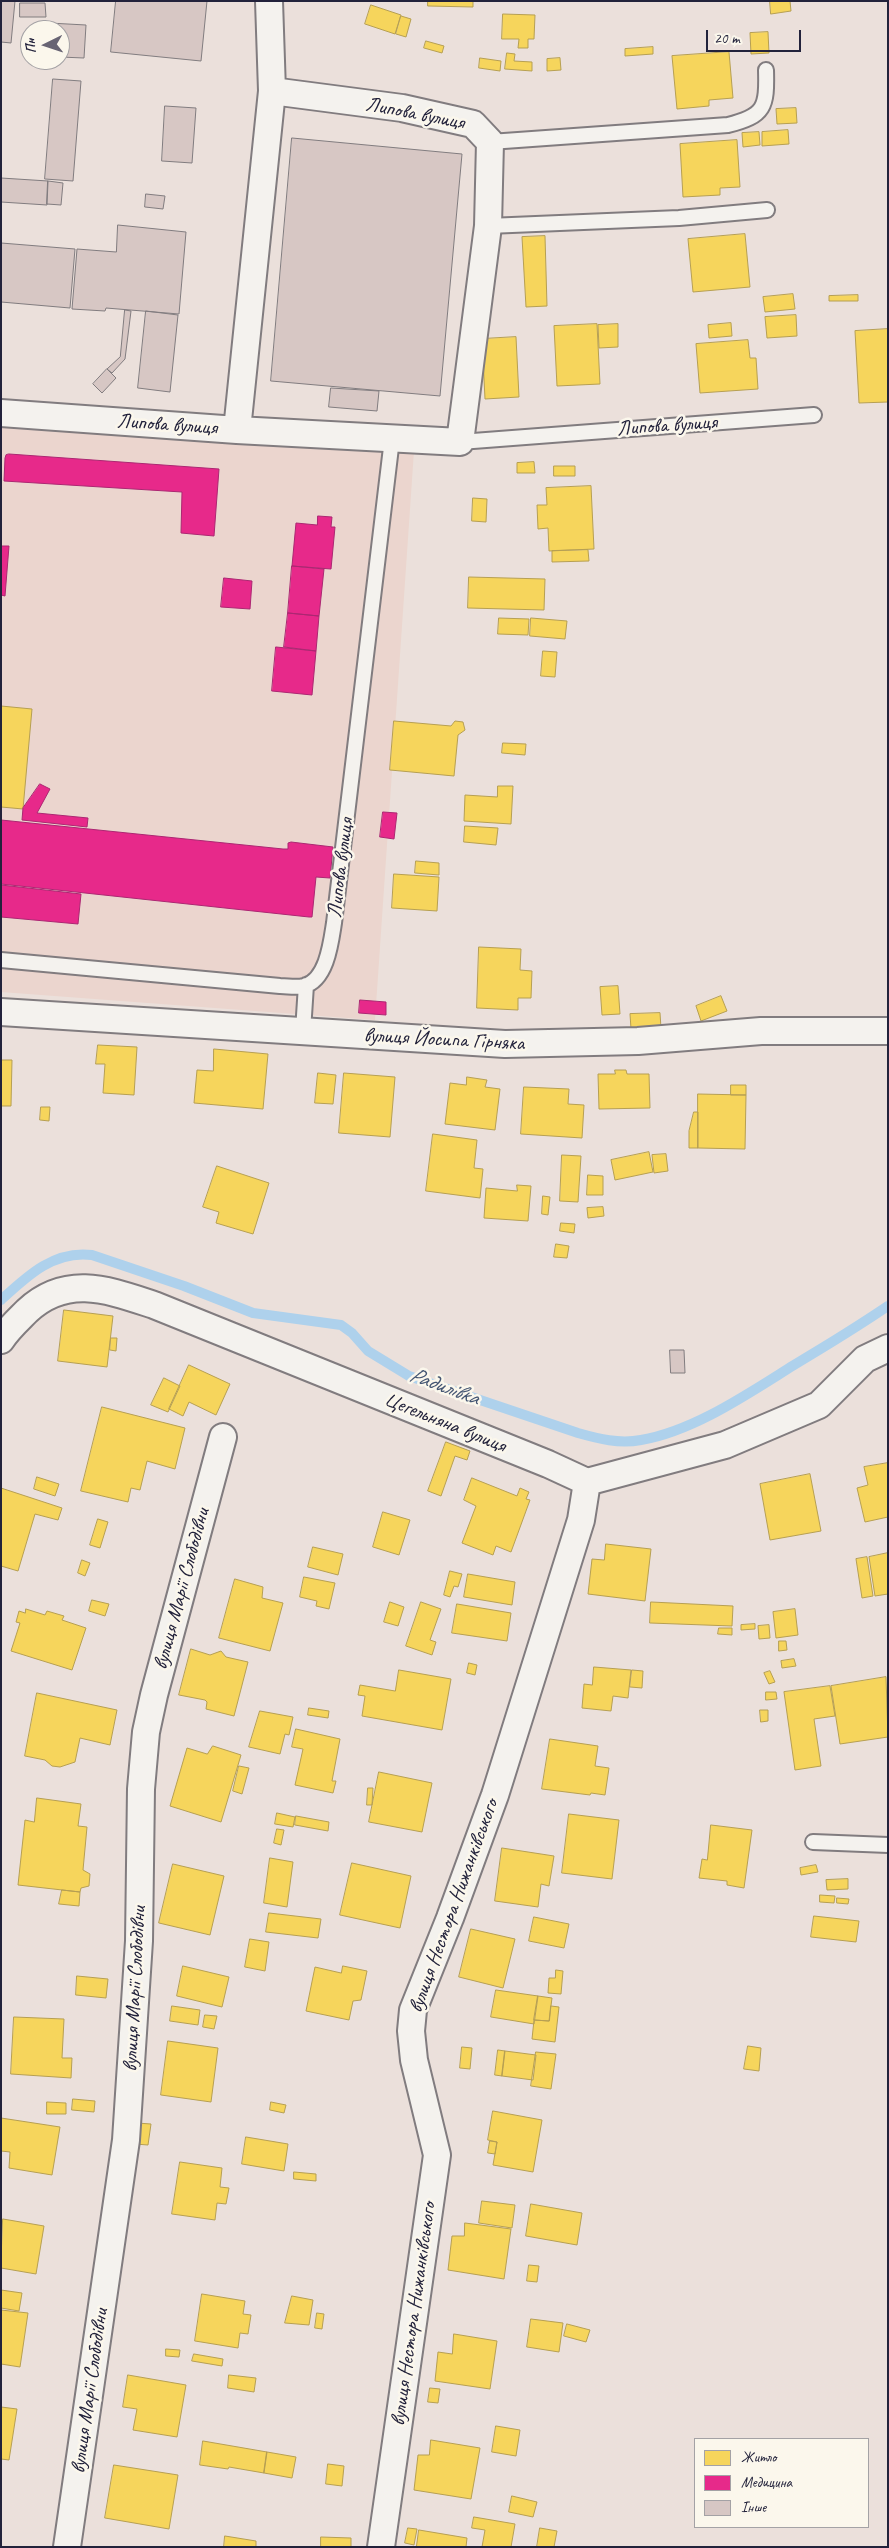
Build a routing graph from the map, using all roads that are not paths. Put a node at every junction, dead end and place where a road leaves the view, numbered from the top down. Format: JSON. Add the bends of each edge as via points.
{"nodes":[{"id":1,"x":269,"y":1,"type":"edge"},
{"id":2,"x":766,"y":70,"type":"dead end"},
{"id":3,"x":272,"y":92,"type":"junction"},
{"id":4,"x":490,"y":142,"type":"junction"},
{"id":5,"x":768,"y":210,"type":"dead end"},
{"id":6,"x":488,"y":226,"type":"junction"},
{"id":7,"x":1,"y":413,"type":"edge"},
{"id":8,"x":814,"y":415,"type":"dead end"},
{"id":9,"x":237,"y":430,"type":"junction"},
{"id":10,"x":392,"y":439,"type":"junction"},
{"id":11,"x":460,"y":442,"type":"junction"},
{"id":12,"x":1,"y":960,"type":"edge"},
{"id":13,"x":306,"y":985,"type":"junction"},
{"id":14,"x":1,"y":1012,"type":"edge"},
{"id":15,"x":303,"y":1031,"type":"junction"},
{"id":16,"x":888,"y":1031,"type":"edge"},
{"id":17,"x":1,"y":1340,"type":"edge"},
{"id":18,"x":888,"y":1348,"type":"edge"},
{"id":19,"x":223,"y":1437,"type":"dead end"},
{"id":20,"x":587,"y":1482,"type":"junction"},
{"id":21,"x":813,"y":1842,"type":"dead end"},
{"id":22,"x":888,"y":1845,"type":"edge"},
{"id":23,"x":67,"y":2547,"type":"edge"},
{"id":24,"x":380,"y":2547,"type":"edge"}],
"edges":[{"from":1,"to":3,"type":"street"},
{"from":2,"to":4,"type":"lane","via":[[764,106],[755,117],[742,122]]},
{"from":3,"to":4,"type":"street","name":"Липова вулиця","via":[[402,108],[473,124]]},
{"from":3,"to":9,"type":"street"},
{"from":4,"to":6,"type":"street","name":"Липова вулиця"},
{"from":5,"to":6,"type":"lane","via":[[679,218]]},
{"from":6,"to":11,"type":"street","name":"Липова вулиця"},
{"from":7,"to":9,"type":"street","name":"Липова вулиця"},
{"from":8,"to":11,"type":"lane","name":"Липова вулиця"},
{"from":9,"to":10,"type":"street","name":"Липова вулиця"},
{"from":10,"to":11,"type":"street","name":"Липова вулиця"},
{"from":10,"to":13,"type":"lane","name":"Липова вулиця","via":[[334,923],[326,960],[318,976]]},
{"from":12,"to":13,"type":"lane","via":[[280,986]]},
{"from":13,"to":15,"type":"lane"},
{"from":14,"to":15,"type":"street","name":"вулиця Йосипа Гірняка"},
{"from":15,"to":16,"type":"street","name":"вулиця Йосипа Гірняка","via":[[533,1045],[761,1031]]},
{"from":17,"to":20,"type":"street","name":"Цегельняна вулиця","via":[[8,1329],[37,1303],[60,1290],[89,1288],[114,1292],[154,1305]]},
{"from":18,"to":20,"type":"street","via":[[865,1359],[819,1405],[725,1445]]},
{"from":19,"to":23,"type":"street","name":"вулиця Марії Слободівни","via":[[146,1732],[141,1789],[139,1941],[126,2140]]},
{"from":20,"to":24,"type":"street","name":"вулиця Нестора Нижанківського","via":[[581,1520],[495,1795],[413,2010],[410,2031],[414,2060],[437,2155]]},
{"from":21,"to":22,"type":"lane"}]}
